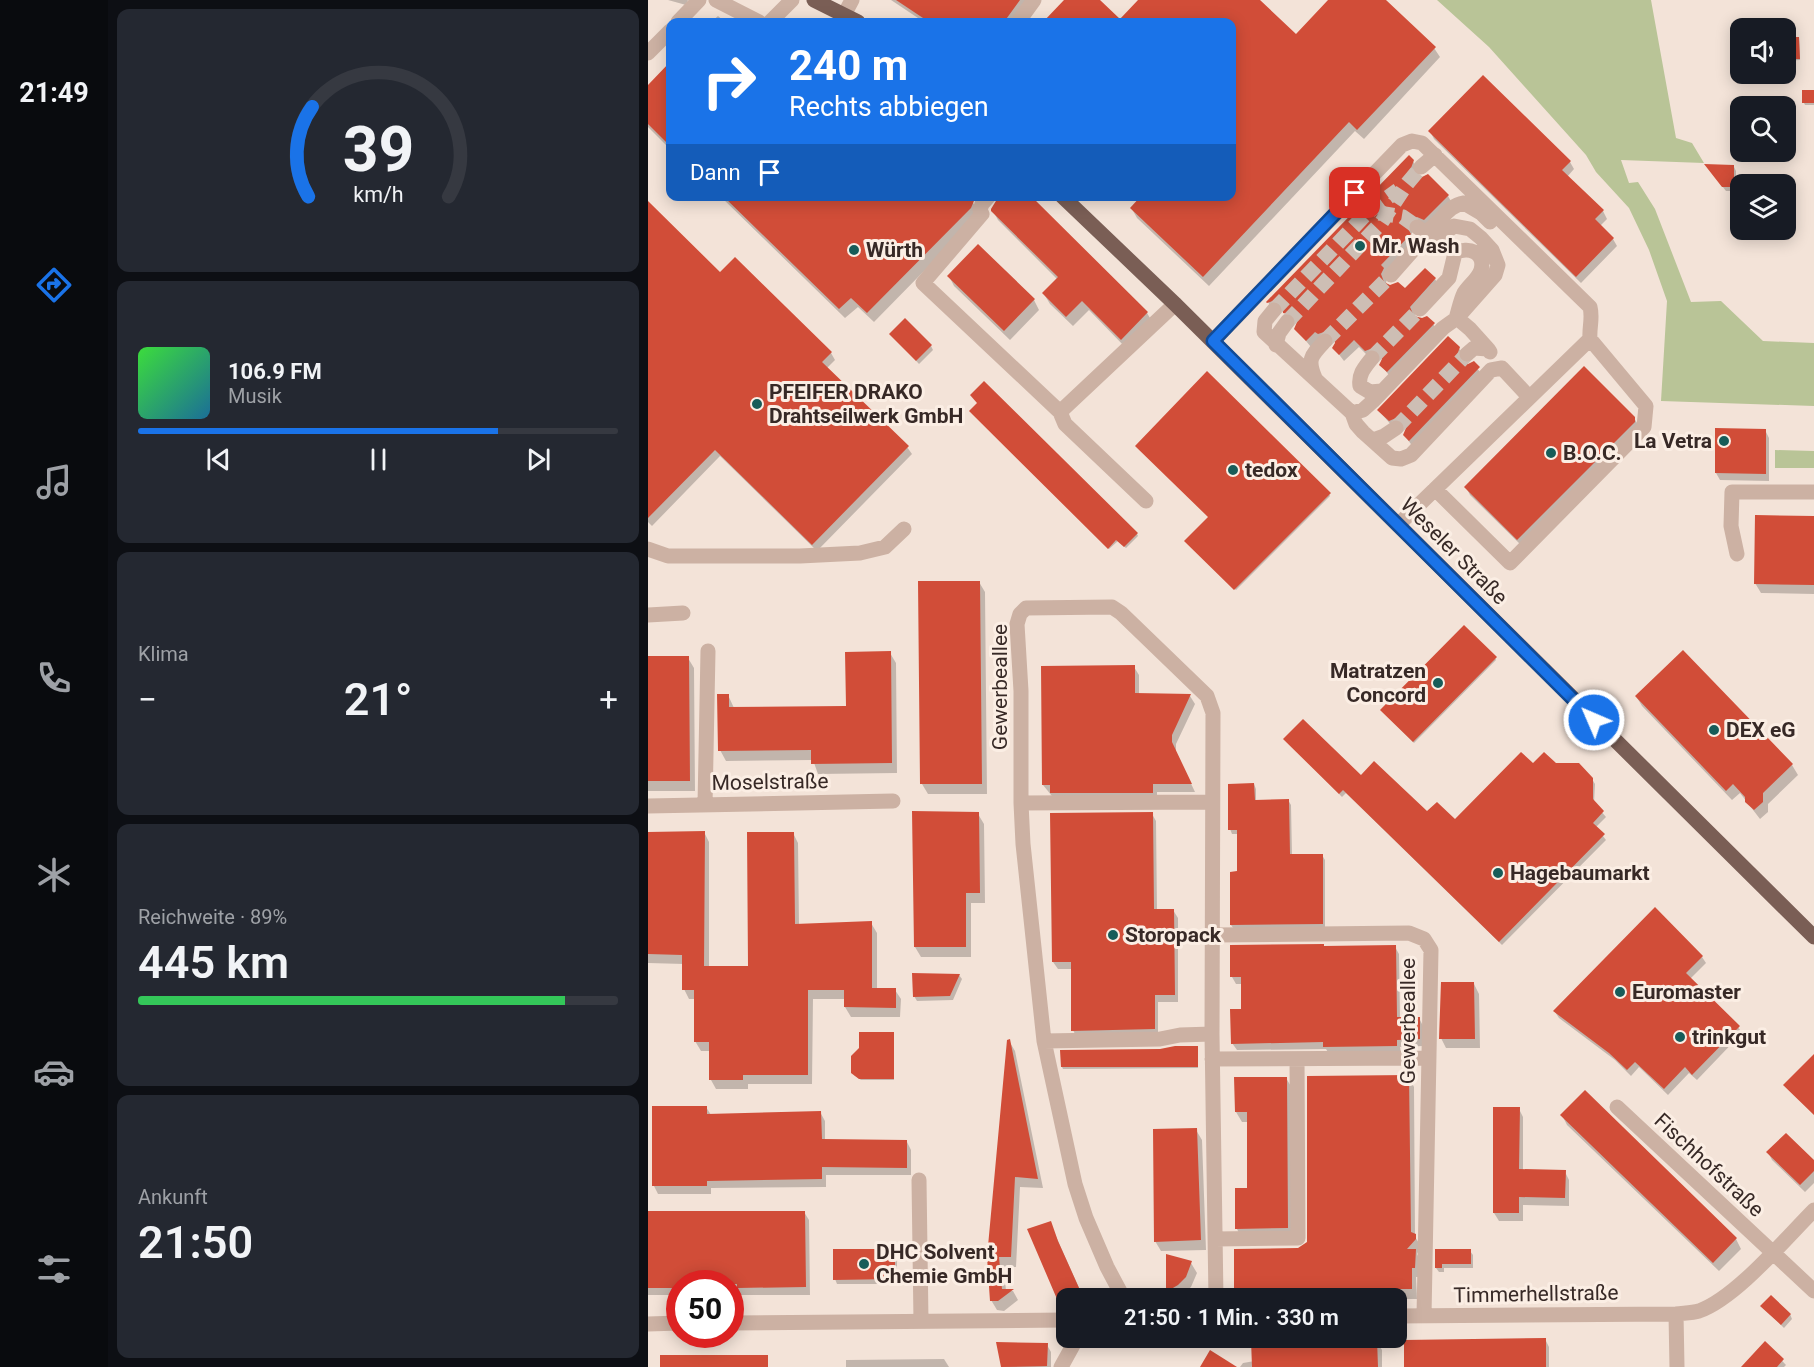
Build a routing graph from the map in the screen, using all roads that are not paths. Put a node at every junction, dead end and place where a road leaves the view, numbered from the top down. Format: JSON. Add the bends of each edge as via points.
{"nodes":[{"id":1,"x":699,"y":0,"type":"edge"},
{"id":2,"x":716,"y":0,"type":"edge"},
{"id":3,"x":792,"y":0,"type":"edge"},
{"id":4,"x":814,"y":0,"type":"edge"},
{"id":5,"x":852,"y":0,"type":"edge"},
{"id":6,"x":1034,"y":0,"type":"edge"},
{"id":7,"x":682,"y":18,"type":"edge"},
{"id":8,"x":751,"y":18,"type":"edge"},
{"id":9,"x":774,"y":18,"type":"edge"},
{"id":10,"x":849,"y":18,"type":"edge"},
{"id":11,"x":851,"y":18,"type":"edge"},
{"id":12,"x":1021,"y":18,"type":"edge"},
{"id":13,"x":666,"y":35,"type":"edge"},
{"id":14,"x":648,"y":52,"type":"edge"},
{"id":15,"x":1435,"y":155,"type":"junction"},
{"id":16,"x":1421,"y":167,"type":"tunnel mouth"},
{"id":17,"x":985,"y":201,"type":"edge"},
{"id":18,"x":1067,"y":201,"type":"edge"},
{"id":19,"x":1417,"y":227,"type":"tunnel mouth"},
{"id":20,"x":1391,"y":275,"type":"tunnel mouth"},
{"id":21,"x":1175,"y":304,"type":"junction"},
{"id":22,"x":1590,"y":307,"type":"junction"},
{"id":23,"x":1420,"y":309,"type":"tunnel mouth"},
{"id":24,"x":1274,"y":310,"type":"tunnel mouth"},
{"id":25,"x":1456,"y":318,"type":"junction"},
{"id":26,"x":1287,"y":322,"type":"tunnel mouth"},
{"id":27,"x":1590,"y":339,"type":"junction"},
{"id":28,"x":1213,"y":341,"type":"junction"},
{"id":29,"x":1325,"y":342,"type":"tunnel mouth"},
{"id":30,"x":1276,"y":345,"type":"junction"},
{"id":31,"x":1488,"y":349,"type":"junction"},
{"id":32,"x":1467,"y":354,"type":"tunnel mouth"},
{"id":33,"x":1372,"y":358,"type":"tunnel mouth"},
{"id":34,"x":1502,"y":369,"type":"junction"},
{"id":35,"x":1315,"y":378,"type":"junction"},
{"id":36,"x":1382,"y":391,"type":"junction"},
{"id":37,"x":1529,"y":397,"type":"junction"},
{"id":38,"x":1060,"y":412,"type":"junction"},
{"id":39,"x":1352,"y":413,"type":"junction"},
{"id":40,"x":1396,"y":428,"type":"tunnel mouth"},
{"id":41,"x":1373,"y":440,"type":"junction"},
{"id":42,"x":1435,"y":489,"type":"junction"},
{"id":43,"x":1814,"y":492,"type":"edge"},
{"id":44,"x":1146,"y":501,"type":"dead end"},
{"id":45,"x":1398,"y":525,"type":"junction"},
{"id":46,"x":904,"y":529,"type":"dead end"},
{"id":47,"x":648,"y":549,"type":"edge"},
{"id":48,"x":1737,"y":554,"type":"dead end"},
{"id":49,"x":683,"y":613,"type":"dead end"},
{"id":50,"x":648,"y":615,"type":"edge"},
{"id":51,"x":708,"y":651,"type":"dead end"},
{"id":52,"x":893,"y":801,"type":"dead end"},
{"id":53,"x":1212,"y":802,"type":"junction"},
{"id":54,"x":1021,"y":803,"type":"junction"},
{"id":55,"x":705,"y":805,"type":"junction"},
{"id":56,"x":648,"y":806,"type":"edge"},
{"id":57,"x":1213,"y":935,"type":"junction"},
{"id":58,"x":1814,"y":937,"type":"edge"},
{"id":59,"x":1212,"y":1034,"type":"junction"},
{"id":60,"x":1044,"y":1041,"type":"junction"},
{"id":61,"x":1429,"y":1058,"type":"junction"},
{"id":62,"x":1212,"y":1059,"type":"junction"},
{"id":63,"x":1297,"y":1059,"type":"junction"},
{"id":64,"x":1617,"y":1107,"type":"dead end"},
{"id":65,"x":919,"y":1180,"type":"dead end"},
{"id":66,"x":1814,"y":1210,"type":"edge"},
{"id":67,"x":1215,"y":1239,"type":"junction"},
{"id":68,"x":1772,"y":1253,"type":"junction"},
{"id":69,"x":1118,"y":1288,"type":"edge"},
{"id":70,"x":1216,"y":1288,"type":"edge"},
{"id":71,"x":1814,"y":1291,"type":"edge"},
{"id":72,"x":1676,"y":1314,"type":"junction"},
{"id":73,"x":1407,"y":1316,"type":"edge"},
{"id":74,"x":1424,"y":1316,"type":"junction"},
{"id":75,"x":1056,"y":1320,"type":"edge"},
{"id":76,"x":921,"y":1321,"type":"junction"},
{"id":77,"x":744,"y":1323,"type":"edge"},
{"id":78,"x":654,"y":1324,"type":"edge"},
{"id":79,"x":648,"y":1335,"type":"edge"},
{"id":80,"x":1071,"y":1348,"type":"edge"},
{"id":81,"x":1061,"y":1367,"type":"edge"},
{"id":82,"x":1677,"y":1367,"type":"edge"}],
"edges":[{"from":1,"to":7,"type":"street"},
{"from":2,"to":8,"type":"street"},
{"from":3,"to":9,"type":"street"},
{"from":4,"to":10,"type":"main road"},
{"from":5,"to":11,"type":"street"},
{"from":6,"to":12,"type":"street"},
{"from":13,"to":14,"type":"street"},
{"from":15,"to":16,"type":"street"},
{"from":15,"to":22,"type":"street"},
{"from":15,"to":28,"type":"street","via":[[1422,143],[1402,144]]},
{"from":17,"to":38,"type":"street","via":[[982,214],[922,283]]},
{"from":18,"to":21,"type":"main road","name":"Weseler Straße"},
{"from":19,"to":22,"type":"street","via":[[1425,232],[1431,229],[1452,207],[1464,203],[1481,213],[1550,282]]},
{"from":20,"to":25,"type":"street","via":[[1414,249],[1430,244],[1454,226],[1470,228],[1492,250],[1498,265],[1495,275]]},
{"from":21,"to":28,"type":"main road","name":"Weseler Straße"},
{"from":21,"to":38,"type":"street"},
{"from":22,"to":27,"type":"street"},
{"from":23,"to":25,"type":"street","via":[[1449,278],[1455,253],[1472,250],[1478,253],[1481,268],[1464,294]]},
{"from":24,"to":30,"type":"street","via":[[1265,321],[1264,332]]},
{"from":25,"to":31,"type":"street"},
{"from":25,"to":36,"type":"street"},
{"from":26,"to":30,"type":"street"},
{"from":27,"to":37,"type":"street"},
{"from":27,"to":42,"type":"street","via":[[1646,406],[1644,427],[1510,563]]},
{"from":28,"to":45,"type":"main road","name":"Weseler Straße"},
{"from":29,"to":35,"type":"street","via":[[1310,360]]},
{"from":30,"to":35,"type":"street"},
{"from":31,"to":32,"type":"street","via":[[1474,348]]},
{"from":31,"to":34,"type":"street"},
{"from":33,"to":36,"type":"street","via":[[1362,369],[1360,386],[1370,392]]},
{"from":34,"to":37,"type":"street"},
{"from":34,"to":41,"type":"street","via":[[1491,370],[1411,454],[1392,458]]},
{"from":35,"to":39,"type":"street"},
{"from":36,"to":39,"type":"street","via":[[1363,410]]},
{"from":37,"to":42,"type":"street"},
{"from":38,"to":44,"type":"street","via":[[1065,424]]},
{"from":39,"to":41,"type":"street","via":[[1356,424]]},
{"from":40,"to":41,"type":"street"},
{"from":42,"to":45,"type":"street"},
{"from":43,"to":48,"type":"street","via":[[1732,492],[1731,526]]},
{"from":45,"to":58,"type":"main road","name":"Weseler Straße"},
{"from":46,"to":47,"type":"street","via":[[885,547],[860,553],[668,556]]},
{"from":49,"to":50,"type":"street"},
{"from":51,"to":55,"type":"street"},
{"from":52,"to":55,"type":"street","name":"Moselstraße"},
{"from":53,"to":54,"type":"street"},
{"from":53,"to":54,"type":"street","name":"Gewerbeallee","via":[[1212,713],[1207,696],[1120,613],[1097,606],[1026,608],[1020,614],[1017,624]]},
{"from":53,"to":57,"type":"street","name":"Gewerbeallee"},
{"from":54,"to":60,"type":"street","name":"Gewerbeallee"},
{"from":55,"to":56,"type":"street","name":"Moselstraße"},
{"from":57,"to":59,"type":"street","name":"Gewerbeallee"},
{"from":57,"to":61,"type":"street","name":"Gewerbeallee","via":[[1409,933],[1424,939],[1431,950]]},
{"from":59,"to":60,"type":"street"},
{"from":59,"to":62,"type":"street","name":"Gewerbeallee"},
{"from":60,"to":69,"type":"street","name":"Gewerbeallee","via":[[1075,1184]]},
{"from":61,"to":63,"type":"street"},
{"from":61,"to":74,"type":"street","name":"Gewerbeallee"},
{"from":62,"to":63,"type":"street"},
{"from":62,"to":67,"type":"street","name":"Gewerbeallee"},
{"from":63,"to":67,"type":"street","via":[[1299,1238]]},
{"from":64,"to":68,"type":"street","name":"Fischhofstraße"},
{"from":65,"to":76,"type":"street"},
{"from":66,"to":68,"type":"street","name":"Timmerhellstraße"},
{"from":67,"to":70,"type":"street","name":"Gewerbeallee"},
{"from":68,"to":71,"type":"street"},
{"from":68,"to":72,"type":"street","name":"Timmerhellstraße","via":[[1733,1292],[1697,1312]]},
{"from":72,"to":74,"type":"street","name":"Timmerhellstraße"},
{"from":72,"to":82,"type":"street"},
{"from":73,"to":74,"type":"street","name":"Timmerhellstraße"},
{"from":75,"to":76,"type":"street"},
{"from":76,"to":77,"type":"street"},
{"from":78,"to":79,"type":"street"},
{"from":80,"to":81,"type":"street"}]}
